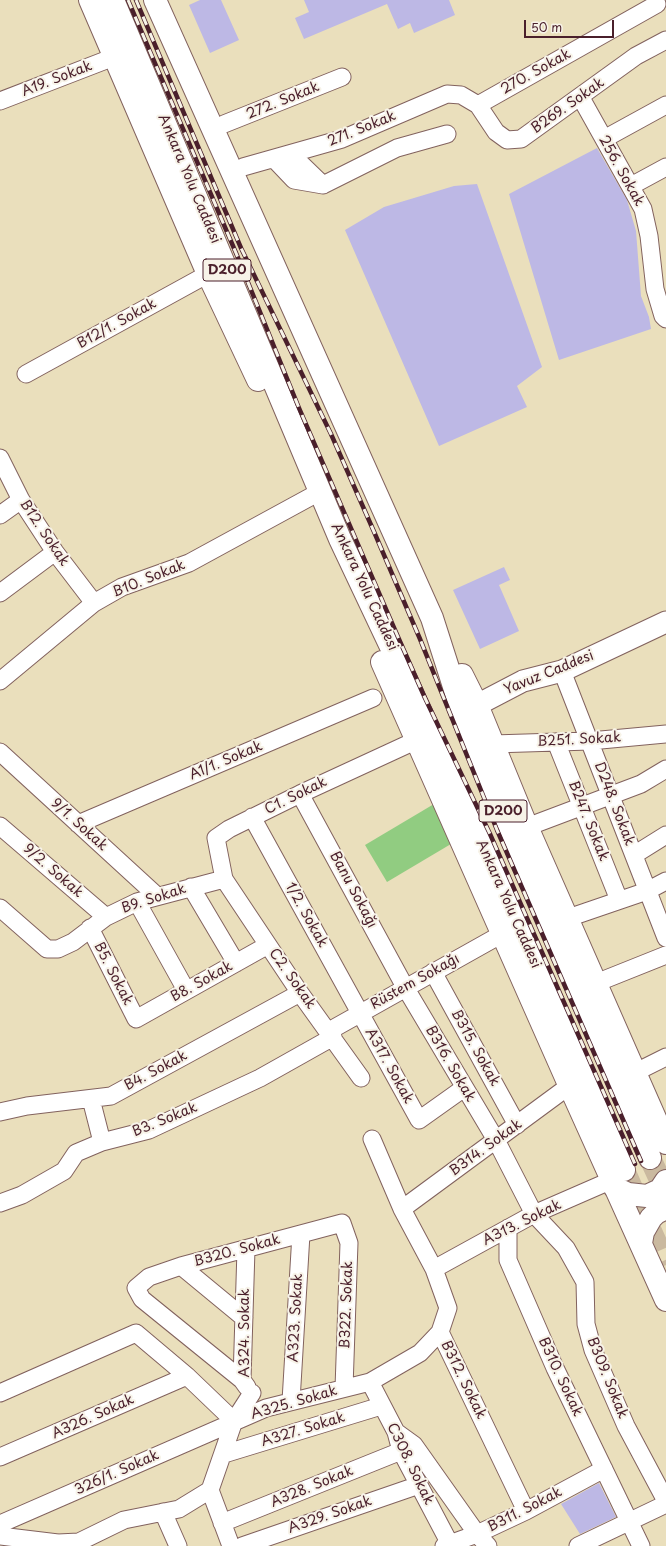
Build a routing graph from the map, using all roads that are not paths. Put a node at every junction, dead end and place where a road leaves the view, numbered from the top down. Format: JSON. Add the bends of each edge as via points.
{"nodes":[{"id":1,"x":90,"y":0,"type":"edge"},
{"id":2,"x":113,"y":0,"type":"edge"},
{"id":3,"x":155,"y":0,"type":"edge"},
{"id":4,"x":170,"y":0,"type":"edge"},
{"id":5,"x":657,"y":4,"type":"dead end"},
{"id":6,"x":666,"y":40,"type":"edge"},
{"id":7,"x":114,"y":57,"type":"junction"},
{"id":8,"x":342,"y":77,"type":"dead end"},
{"id":9,"x":580,"y":98,"type":"junction"},
{"id":10,"x":0,"y":101,"type":"edge"},
{"id":11,"x":478,"y":105,"type":"junction"},
{"id":12,"x":666,"y":105,"type":"edge"},
{"id":13,"x":224,"y":124,"type":"junction"},
{"id":14,"x":447,"y":134,"type":"dead end"},
{"id":15,"x":604,"y":139,"type":"junction"},
{"id":16,"x":290,"y":154,"type":"junction"},
{"id":17,"x":274,"y":158,"type":"junction"},
{"id":18,"x":243,"y":167,"type":"junction"},
{"id":19,"x":666,"y":167,"type":"edge"},
{"id":20,"x":323,"y":185,"type":"junction"},
{"id":21,"x":631,"y":186,"type":"junction"},
{"id":22,"x":208,"y":274,"type":"junction"},
{"id":23,"x":662,"y":296,"type":"edge"},
{"id":24,"x":666,"y":319,"type":"edge"},
{"id":25,"x":26,"y":374,"type":"dead end"},
{"id":26,"x":1,"y":462,"type":"edge"},
{"id":27,"x":362,"y":462,"type":"junction"},
{"id":28,"x":312,"y":496,"type":"junction"},
{"id":29,"x":21,"y":500,"type":"junction"},
{"id":30,"x":0,"y":515,"type":"edge"},
{"id":31,"x":344,"y":548,"type":"junction"},
{"id":32,"x":55,"y":552,"type":"junction"},
{"id":33,"x":0,"y":593,"type":"edge"},
{"id":34,"x":94,"y":603,"type":"junction"},
{"id":35,"x":432,"y":618,"type":"junction"},
{"id":36,"x":666,"y":622,"type":"edge"},
{"id":37,"x":562,"y":671,"type":"junction"},
{"id":38,"x":0,"y":681,"type":"edge"},
{"id":39,"x":373,"y":698,"type":"dead end"},
{"id":40,"x":477,"y":705,"type":"junction"},
{"id":41,"x":666,"y":734,"type":"edge"},
{"id":42,"x":416,"y":740,"type":"junction"},
{"id":43,"x":590,"y":741,"type":"junction"},
{"id":44,"x":556,"y":742,"type":"junction"},
{"id":45,"x":493,"y":744,"type":"junction"},
{"id":46,"x":0,"y":752,"type":"edge"},
{"id":47,"x":666,"y":769,"type":"edge"},
{"id":48,"x":300,"y":794,"type":"junction"},
{"id":49,"x":611,"y":795,"type":"junction"},
{"id":50,"x":582,"y":806,"type":"junction"},
{"id":51,"x":252,"y":817,"type":"junction"},
{"id":52,"x":78,"y":824,"type":"junction"},
{"id":53,"x":0,"y":826,"type":"edge"},
{"id":54,"x":527,"y":827,"type":"junction"},
{"id":55,"x":666,"y":835,"type":"edge"},
{"id":56,"x":634,"y":855,"type":"junction"},
{"id":57,"x":224,"y":879,"type":"junction"},
{"id":58,"x":666,"y":881,"type":"edge"},
{"id":59,"x":192,"y":887,"type":"junction"},
{"id":60,"x":647,"y":891,"type":"junction"},
{"id":61,"x":157,"y":896,"type":"junction"},
{"id":62,"x":620,"y":900,"type":"junction"},
{"id":63,"x":138,"y":902,"type":"junction"},
{"id":64,"x":0,"y":908,"type":"edge"},
{"id":65,"x":106,"y":917,"type":"junction"},
{"id":66,"x":568,"y":918,"type":"junction"},
{"id":67,"x":90,"y":928,"type":"junction"},
{"id":68,"x":502,"y":934,"type":"junction"},
{"id":69,"x":666,"y":938,"type":"edge"},
{"id":70,"x":268,"y":945,"type":"junction"},
{"id":71,"x":666,"y":955,"type":"edge"},
{"id":72,"x":236,"y":963,"type":"junction"},
{"id":73,"x":433,"y":972,"type":"junction"},
{"id":74,"x":596,"y":983,"type":"junction"},
{"id":75,"x":405,"y":987,"type":"junction"},
{"id":76,"x":186,"y":990,"type":"junction"},
{"id":77,"x":300,"y":993,"type":"junction"},
{"id":78,"x":360,"y":1013,"type":"junction"},
{"id":79,"x":136,"y":1019,"type":"joint"},
{"id":80,"x":331,"y":1034,"type":"junction"},
{"id":81,"x":666,"y":1057,"type":"edge"},
{"id":82,"x":636,"y":1072,"type":"junction"},
{"id":83,"x":361,"y":1078,"type":"dead end"},
{"id":84,"x":569,"y":1086,"type":"junction"},
{"id":85,"x":464,"y":1088,"type":"junction"},
{"id":86,"x":91,"y":1099,"type":"junction"},
{"id":87,"x":0,"y":1112,"type":"edge"},
{"id":88,"x":517,"y":1125,"type":"junction"},
{"id":89,"x":372,"y":1139,"type":"dead end"},
{"id":90,"x":496,"y":1140,"type":"junction"},
{"id":91,"x":102,"y":1142,"type":"junction"},
{"id":92,"x":666,"y":1143,"type":"tunnel mouth"},
{"id":93,"x":650,"y":1158,"type":"tunnel mouth"},
{"id":94,"x":617,"y":1179,"type":"junction"},
{"id":95,"x":666,"y":1181,"type":"edge"},
{"id":96,"x":0,"y":1204,"type":"edge"},
{"id":97,"x":666,"y":1208,"type":"edge"},
{"id":98,"x":402,"y":1209,"type":"junction"},
{"id":99,"x":534,"y":1214,"type":"junction"},
{"id":100,"x":342,"y":1223,"type":"joint"},
{"id":101,"x":508,"y":1228,"type":"junction"},
{"id":102,"x":301,"y":1234,"type":"junction"},
{"id":103,"x":641,"y":1243,"type":"junction"},
{"id":104,"x":246,"y":1249,"type":"junction"},
{"id":105,"x":181,"y":1266,"type":"junction"},
{"id":106,"x":434,"y":1269,"type":"junction"},
{"id":107,"x":659,"y":1272,"type":"edge"},
{"id":108,"x":666,"y":1300,"type":"edge"},
{"id":109,"x":244,"y":1318,"type":"junction"},
{"id":110,"x":440,"y":1332,"type":"junction"},
{"id":111,"x":186,"y":1376,"type":"junction"},
{"id":112,"x":370,"y":1382,"type":"junction"},
{"id":113,"x":247,"y":1387,"type":"junction"},
{"id":114,"x":344,"y":1388,"type":"junction"},
{"id":115,"x":0,"y":1393,"type":"edge"},
{"id":116,"x":291,"y":1401,"type":"junction"},
{"id":117,"x":381,"y":1406,"type":"junction"},
{"id":118,"x":266,"y":1408,"type":"junction"},
{"id":119,"x":234,"y":1421,"type":"junction"},
{"id":120,"x":396,"y":1432,"type":"junction"},
{"id":121,"x":401,"y":1451,"type":"junction"},
{"id":122,"x":224,"y":1454,"type":"junction"},
{"id":123,"x":0,"y":1457,"type":"edge"},
{"id":124,"x":604,"y":1469,"type":"junction"},
{"id":125,"x":419,"y":1485,"type":"junction"},
{"id":126,"x":210,"y":1490,"type":"junction"},
{"id":127,"x":666,"y":1502,"type":"edge"},
{"id":128,"x":526,"y":1511,"type":"junction"},
{"id":129,"x":163,"y":1512,"type":"junction"},
{"id":130,"x":630,"y":1521,"type":"junction"},
{"id":131,"x":222,"y":1523,"type":"junction"},
{"id":132,"x":0,"y":1524,"type":"edge"},
{"id":133,"x":0,"y":1536,"type":"edge"},
{"id":134,"x":483,"y":1540,"type":"edge"},
{"id":135,"x":78,"y":1544,"type":"edge"},
{"id":136,"x":448,"y":1545,"type":"edge"},
{"id":137,"x":178,"y":1546,"type":"edge"},
{"id":138,"x":231,"y":1546,"type":"edge"},
{"id":139,"x":242,"y":1546,"type":"edge"},
{"id":140,"x":578,"y":1546,"type":"edge"},
{"id":141,"x":641,"y":1546,"type":"edge"}],
"edges":[{"from":1,"to":7,"type":"highway"},
{"from":2,"to":31,"type":"highway","name":"Ankara Yolu Caddesi","number":"D200"},
{"from":3,"to":27,"type":"highway","number":"D200"},
{"from":4,"to":13,"type":"highway"},
{"from":5,"to":11,"type":"street","name":"270. Sokak"},
{"from":6,"to":9,"type":"street","name":"B269. Sokak","via":[[636,56]]},
{"from":7,"to":10,"type":"street","name":"A19. Sokak"},
{"from":7,"to":22,"type":"highway"},
{"from":8,"to":13,"type":"street","name":"272. Sokak"},
{"from":9,"to":11,"type":"street","name":"B269. Sokak","via":[[521,139],[507,140],[496,132]]},
{"from":9,"to":15,"type":"street","name":"256. Sokak"},
{"from":11,"to":16,"type":"street","name":"271. Sokak","via":[[460,95],[447,94],[342,139]]},
{"from":12,"to":15,"type":"street"},
{"from":13,"to":18,"type":"highway"},
{"from":14,"to":20,"type":"street","via":[[397,148]]},
{"from":15,"to":21,"type":"street","name":"256. Sokak"},
{"from":16,"to":17,"type":"street","name":"271. Sokak"},
{"from":16,"to":20,"type":"street"},
{"from":17,"to":18,"type":"street","name":"271. Sokak"},
{"from":17,"to":20,"type":"street","via":[[294,180]]},
{"from":18,"to":27,"type":"highway","via":[[352,422]]},
{"from":19,"to":21,"type":"street"},
{"from":21,"to":23,"type":"street","name":"256. Sokak","via":[[643,208],[655,290]]},
{"from":22,"to":25,"type":"street","name":"B12/1. Sokak"},
{"from":22,"to":28,"type":"highway"},
{"from":23,"to":24,"type":"street","name":"256. Sokak","via":[[663,316]]},
{"from":26,"to":29,"type":"street","name":"B12. Sokak"},
{"from":27,"to":35,"type":"highway","number":"D200"},
{"from":28,"to":31,"type":"highway"},
{"from":28,"to":34,"type":"street","name":"B10. Sokak","via":[[189,563],[122,587]]},
{"from":29,"to":30,"type":"street"},
{"from":29,"to":32,"type":"street","name":"B12. Sokak"},
{"from":31,"to":42,"type":"highway","via":[[369,634]]},
{"from":31,"to":94,"type":"highway","name":"Ankara Yolu Caddesi","number":"D200","via":[[498,881]]},
{"from":32,"to":33,"type":"street"},
{"from":32,"to":34,"type":"street","name":"B12. Sokak"},
{"from":34,"to":38,"type":"street","name":"B10. Sokak"},
{"from":35,"to":40,"type":"highway"},
{"from":35,"to":93,"type":"highway","number":"D200","via":[[465,721]]},
{"from":36,"to":37,"type":"main road","name":"Yavuz Caddesi"},
{"from":37,"to":40,"type":"main road","name":"Yavuz Caddesi","via":[[523,681]]},
{"from":37,"to":43,"type":"street","name":"D248. Sokak"},
{"from":39,"to":52,"type":"street","name":"A1/1. Sokak"},
{"from":40,"to":45,"type":"highway"},
{"from":41,"to":43,"type":"street","name":"B251. Sokak"},
{"from":42,"to":48,"type":"street","name":"C1. Sokak"},
{"from":42,"to":68,"type":"highway"},
{"from":43,"to":44,"type":"street","name":"B251. Sokak"},
{"from":43,"to":49,"type":"street","name":"D248. Sokak"},
{"from":44,"to":45,"type":"street","name":"B251. Sokak"},
{"from":44,"to":50,"type":"street","name":"B247. Sokak"},
{"from":45,"to":54,"type":"highway"},
{"from":46,"to":52,"type":"street","name":"9/1. Sokak"},
{"from":47,"to":49,"type":"street","via":[[641,784]]},
{"from":48,"to":51,"type":"street","name":"C1. Sokak"},
{"from":48,"to":75,"type":"street","name":"Banu Sokağı"},
{"from":49,"to":50,"type":"street"},
{"from":49,"to":56,"type":"street","name":"D248. Sokak"},
{"from":50,"to":54,"type":"street"},
{"from":50,"to":62,"type":"street","name":"B247. Sokak"},
{"from":51,"to":57,"type":"street","name":"C1. Sokak","via":[[216,838]]},
{"from":51,"to":78,"type":"street","name":"1/2. Sokak"},
{"from":52,"to":61,"type":"street","name":"9/1. Sokak"},
{"from":53,"to":65,"type":"street","name":"9/2. Sokak"},
{"from":54,"to":66,"type":"highway"},
{"from":55,"to":56,"type":"street"},
{"from":56,"to":60,"type":"street","name":"D248. Sokak"},
{"from":57,"to":59,"type":"street","name":"B9. Sokak"},
{"from":57,"to":70,"type":"street","name":"C2. Sokak"},
{"from":58,"to":60,"type":"street"},
{"from":59,"to":61,"type":"street","name":"B9. Sokak"},
{"from":59,"to":72,"type":"street"},
{"from":60,"to":62,"type":"street"},
{"from":60,"to":69,"type":"street","name":"D248. Sokak"},
{"from":61,"to":63,"type":"street","name":"B9. Sokak"},
{"from":62,"to":66,"type":"street"},
{"from":63,"to":65,"type":"street","name":"B9. Sokak"},
{"from":63,"to":76,"type":"street"},
{"from":64,"to":67,"type":"street","name":"B9. Sokak","via":[[47,949],[58,949],[73,942]]},
{"from":65,"to":67,"type":"street","name":"B9. Sokak"},
{"from":66,"to":74,"type":"highway"},
{"from":67,"to":79,"type":"street","name":"B5. Sokak"},
{"from":68,"to":73,"type":"street","name":"Rüstem Sokağı"},
{"from":68,"to":84,"type":"highway"},
{"from":70,"to":72,"type":"street","name":"B8. Sokak"},
{"from":70,"to":77,"type":"street","name":"C2. Sokak"},
{"from":71,"to":74,"type":"street"},
{"from":72,"to":76,"type":"street","name":"B8. Sokak"},
{"from":73,"to":75,"type":"street","name":"Rüstem Sokağı"},
{"from":73,"to":88,"type":"street","name":"B315. Sokak"},
{"from":74,"to":82,"type":"highway"},
{"from":75,"to":78,"type":"street","name":"Rüstem Sokağı"},
{"from":75,"to":85,"type":"street","name":"B316. Sokak"},
{"from":76,"to":79,"type":"street","name":"B8. Sokak"},
{"from":77,"to":80,"type":"street","name":"C2. Sokak"},
{"from":77,"to":86,"type":"street","name":"B4. Sokak","via":[[111,1096]]},
{"from":78,"to":80,"type":"street","name":"Rüstem Sokağı"},
{"from":78,"to":85,"type":"street","name":"A317. Sokak","via":[[419,1120]]},
{"from":80,"to":83,"type":"street","name":"C2. Sokak"},
{"from":80,"to":91,"type":"street","name":"B3. Sokak","via":[[260,1078],[149,1130]]},
{"from":81,"to":82,"type":"street"},
{"from":82,"to":92,"type":"highway"},
{"from":84,"to":88,"type":"street","name":"B314. Sokak"},
{"from":84,"to":94,"type":"highway"},
{"from":85,"to":90,"type":"street","name":"B316. Sokak"},
{"from":86,"to":87,"type":"street","name":"B4. Sokak","via":[[27,1106]]},
{"from":86,"to":91,"type":"street"},
{"from":88,"to":90,"type":"street","name":"B314. Sokak"},
{"from":89,"to":98,"type":"street","name":"B312. Sokak"},
{"from":90,"to":98,"type":"street","name":"B314. Sokak"},
{"from":90,"to":99,"type":"street","name":"B316. Sokak"},
{"from":91,"to":96,"type":"street","name":"B3. Sokak","via":[[76,1153],[64,1171],[22,1195]]},
{"from":94,"to":95,"type":"highway","via":[[628,1194],[647,1196],[660,1190]]},
{"from":94,"to":99,"type":"street","name":"A313. Sokak"},
{"from":94,"to":103,"type":"highway"},
{"from":97,"to":103,"type":"highway","via":[[651,1218],[643,1232]]},
{"from":98,"to":106,"type":"street","name":"B312. Sokak"},
{"from":99,"to":101,"type":"street","name":"A313. Sokak"},
{"from":99,"to":127,"type":"street","name":"B309. Sokak","via":[[566,1248],[585,1282],[586,1324],[593,1350],[626,1426]]},
{"from":100,"to":102,"type":"street","name":"B320. Sokak"},
{"from":100,"to":114,"type":"street","name":"B322. Sokak","via":[[349,1243]]},
{"from":101,"to":106,"type":"street","name":"A313. Sokak"},
{"from":101,"to":124,"type":"street","name":"B310. Sokak","via":[[508,1260],[555,1368]]},
{"from":102,"to":104,"type":"street","name":"B320. Sokak"},
{"from":102,"to":116,"type":"street","name":"A323. Sokak"},
{"from":103,"to":107,"type":"highway"},
{"from":104,"to":105,"type":"street","name":"B320. Sokak"},
{"from":104,"to":109,"type":"street","name":"A324. Sokak"},
{"from":105,"to":109,"type":"street"},
{"from":105,"to":113,"type":"street","name":"B320. Sokak","via":[[149,1277],[136,1288],[142,1299]]},
{"from":106,"to":110,"type":"street","name":"B312. Sokak","via":[[448,1308]]},
{"from":107,"to":108,"type":"highway"},
{"from":109,"to":113,"type":"street","name":"A324. Sokak"},
{"from":110,"to":112,"type":"street","name":"A325. Sokak","via":[[420,1353]]},
{"from":110,"to":128,"type":"street","name":"B312. Sokak"},
{"from":111,"to":115,"type":"street","via":[[136,1333]]},
{"from":111,"to":119,"type":"street"},
{"from":111,"to":123,"type":"street","name":"A326. Sokak"},
{"from":112,"to":114,"type":"street","name":"A325. Sokak"},
{"from":112,"to":117,"type":"street","name":"C308. Sokak"},
{"from":113,"to":118,"type":"street","name":"A324. Sokak"},
{"from":113,"to":119,"type":"street"},
{"from":114,"to":116,"type":"street","name":"A325. Sokak"},
{"from":116,"to":118,"type":"street","name":"A325. Sokak"},
{"from":117,"to":120,"type":"street","name":"C308. Sokak"},
{"from":117,"to":122,"type":"street","name":"A327. Sokak"},
{"from":118,"to":119,"type":"street","name":"A325. Sokak"},
{"from":119,"to":122,"type":"street","name":"A325. Sokak"},
{"from":119,"to":132,"type":"street","name":"326/1. Sokak"},
{"from":120,"to":121,"type":"street","name":"C308. Sokak"},
{"from":120,"to":134,"type":"street","via":[[414,1445]]},
{"from":121,"to":125,"type":"street","name":"C308. Sokak"},
{"from":121,"to":131,"type":"street","name":"A328. Sokak"},
{"from":122,"to":126,"type":"street","name":"A325. Sokak"},
{"from":124,"to":128,"type":"street","name":"B311. Sokak"},
{"from":124,"to":130,"type":"street","name":"B310. Sokak"},
{"from":125,"to":136,"type":"street","name":"C308. Sokak"},
{"from":125,"to":139,"type":"street","name":"A329. Sokak"},
{"from":126,"to":129,"type":"street","via":[[179,1509]]},
{"from":126,"to":131,"type":"street"},
{"from":127,"to":130,"type":"street"},
{"from":128,"to":134,"type":"street","name":"B311. Sokak"},
{"from":129,"to":135,"type":"street","via":[[124,1520]]},
{"from":129,"to":137,"type":"street"},
{"from":130,"to":140,"type":"street"},
{"from":130,"to":141,"type":"street","name":"B310. Sokak"},
{"from":131,"to":138,"type":"street"},
{"from":133,"to":135,"type":"street"},
{"from":134,"to":136,"type":"street","name":"B311. Sokak"}]}
